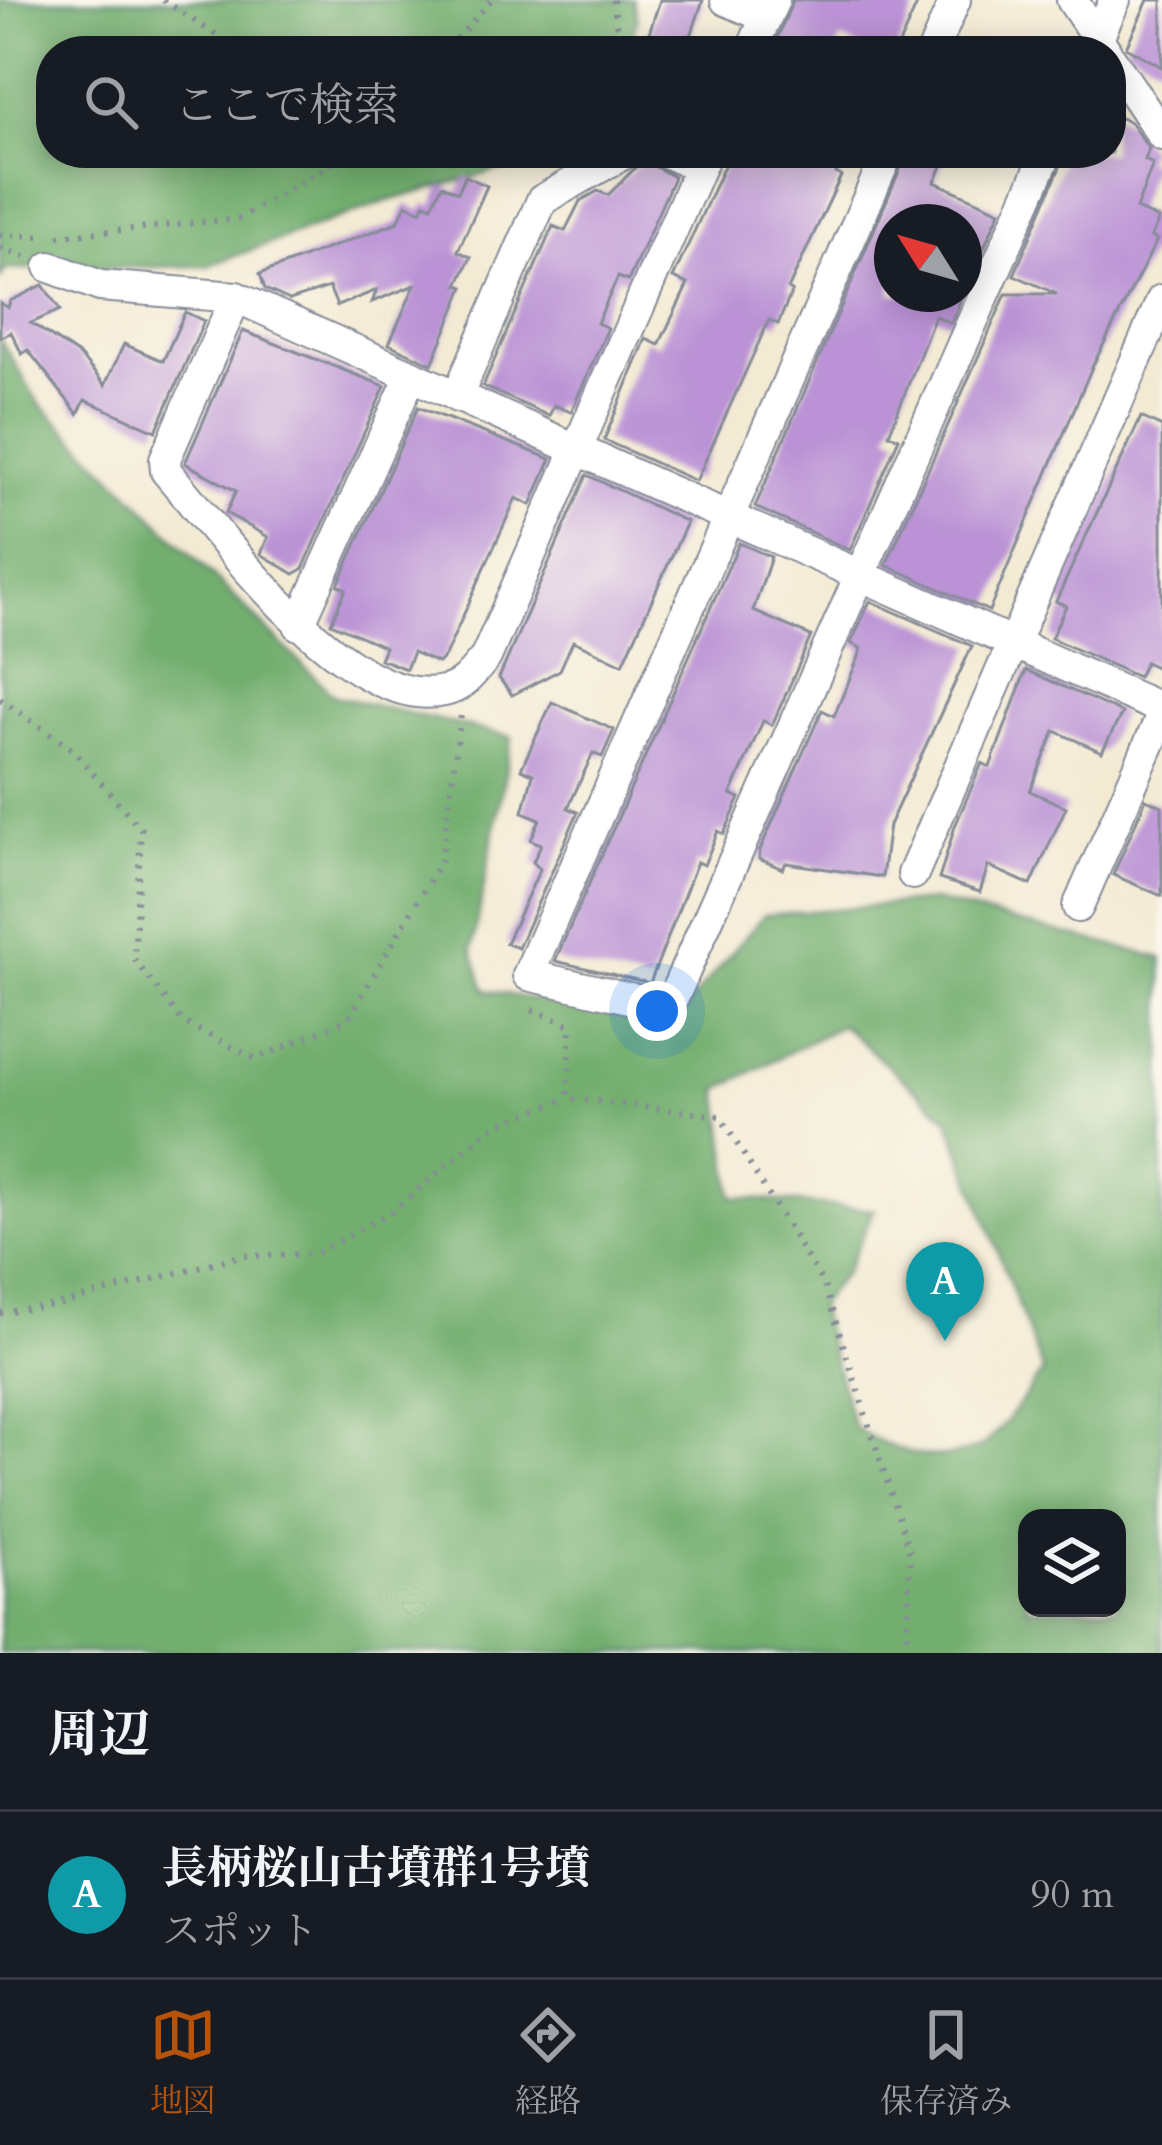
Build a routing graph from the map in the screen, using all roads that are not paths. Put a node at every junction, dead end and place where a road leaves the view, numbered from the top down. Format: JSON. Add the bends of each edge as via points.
{"nodes":[{"id":1,"x":726,"y":0,"type":"edge"},
{"id":2,"x":956,"y":0,"type":"edge"},
{"id":3,"x":1072,"y":0,"type":"edge"},
{"id":4,"x":1115,"y":0,"type":"edge"},
{"id":5,"x":770,"y":8,"type":"edge"},
{"id":6,"x":758,"y":36,"type":"edge"},
{"id":7,"x":940,"y":36,"type":"edge"},
{"id":8,"x":1094,"y":36,"type":"edge"},
{"id":9,"x":1106,"y":36,"type":"edge"},
{"id":10,"x":1126,"y":84,"type":"edge"},
{"id":11,"x":1162,"y":135,"type":"edge"},
{"id":12,"x":599,"y":168,"type":"edge"},
{"id":13,"x":700,"y":168,"type":"edge"},
{"id":14,"x":881,"y":168,"type":"edge"},
{"id":15,"x":1040,"y":168,"type":"edge"},
{"id":16,"x":50,"y":267,"type":"dead end"},
{"id":17,"x":236,"y":297,"type":"junction"},
{"id":18,"x":1162,"y":300,"type":"edge"},
{"id":19,"x":411,"y":376,"type":"junction"},
{"id":20,"x":457,"y":397,"type":"junction"},
{"id":21,"x":578,"y":451,"type":"junction"},
{"id":22,"x":729,"y":517,"type":"junction"},
{"id":23,"x":859,"y":575,"type":"junction"},
{"id":24,"x":299,"y":626,"type":"junction"},
{"id":25,"x":1012,"y":643,"type":"junction"},
{"id":26,"x":1162,"y":712,"type":"edge"},
{"id":27,"x":913,"y":874,"type":"dead end"},
{"id":28,"x":1078,"y":907,"type":"dead end"}],
"edges":[{"from":1,"to":5,"type":"street"},
{"from":2,"to":7,"type":"street"},
{"from":3,"to":8,"type":"street"},
{"from":4,"to":9,"type":"street"},
{"from":5,"to":6,"type":"street"},
{"from":10,"to":11,"type":"street"},
{"from":12,"to":20,"type":"street","via":[[542,200]]},
{"from":13,"to":21,"type":"street"},
{"from":14,"to":22,"type":"street"},
{"from":15,"to":23,"type":"street"},
{"from":16,"to":17,"type":"street","via":[[100,286]]},
{"from":17,"to":19,"type":"street"},
{"from":17,"to":24,"type":"street","via":[[166,471]]},
{"from":18,"to":25,"type":"street"},
{"from":19,"to":20,"type":"street"},
{"from":19,"to":24,"type":"street"},
{"from":20,"to":21,"type":"street"},
{"from":21,"to":22,"type":"street"},
{"from":21,"to":24,"type":"street","via":[[486,657],[466,682],[417,692],[374,677]]},
{"from":22,"to":23,"type":"street"},
{"from":22,"to":23,"type":"street","via":[[528,975],[670,1007]]},
{"from":23,"to":25,"type":"street"},
{"from":25,"to":26,"type":"street"},
{"from":25,"to":27,"type":"street"},
{"from":26,"to":28,"type":"street"}]}
